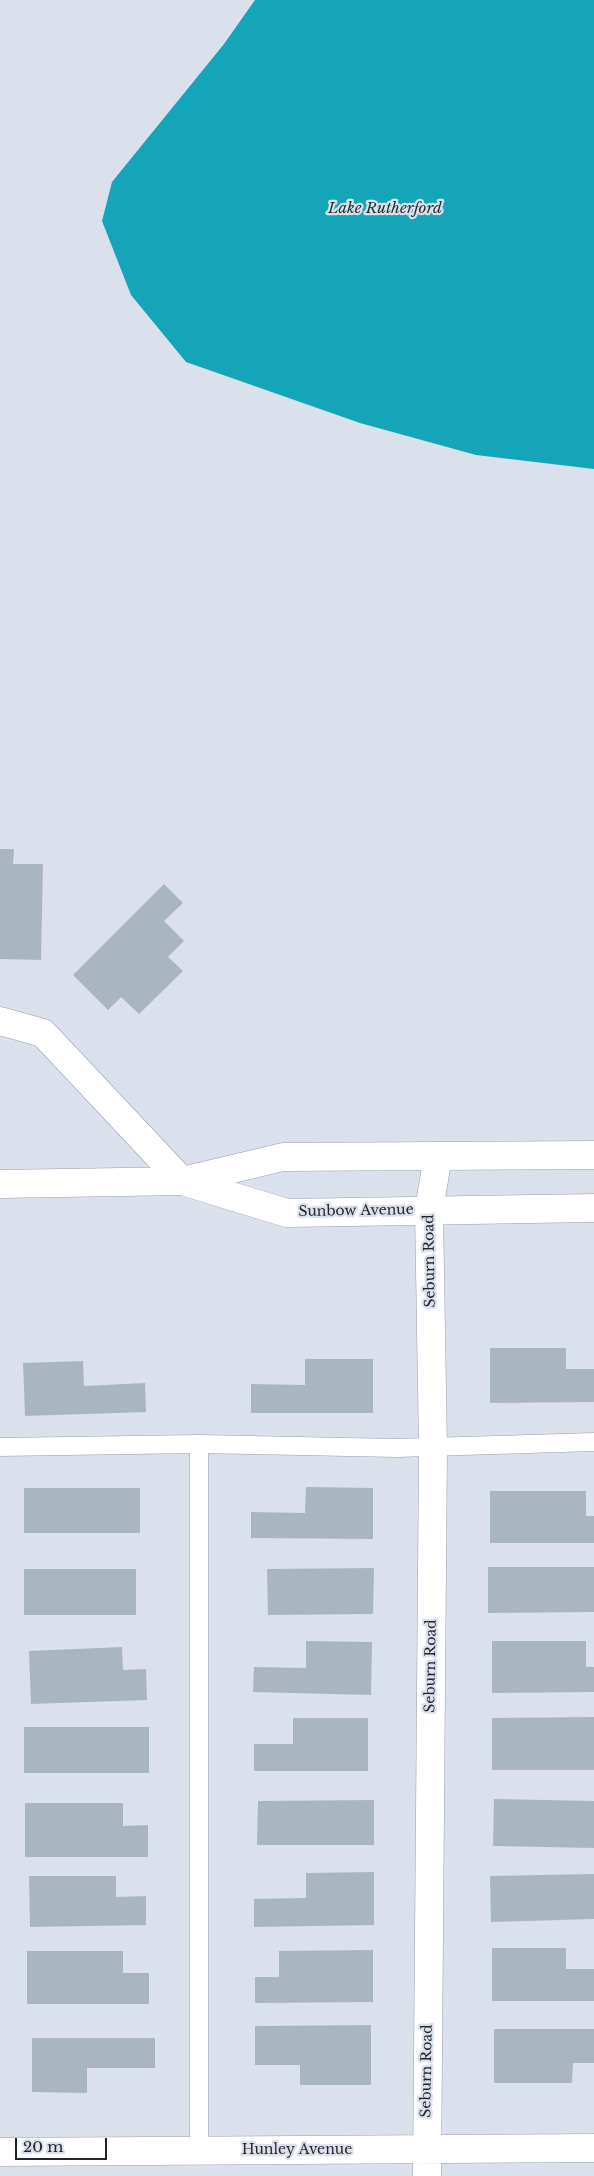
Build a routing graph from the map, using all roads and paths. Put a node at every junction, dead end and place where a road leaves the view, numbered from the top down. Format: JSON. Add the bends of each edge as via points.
{"nodes":[{"id":1,"x":0,"y":1021,"type":"edge"},
{"id":2,"x":594,"y":1155,"type":"edge"},
{"id":3,"x":438,"y":1156,"type":"junction"},
{"id":4,"x":182,"y":1181,"type":"junction"},
{"id":5,"x":0,"y":1184,"type":"edge"},
{"id":6,"x":594,"y":1208,"type":"edge"},
{"id":7,"x":429,"y":1210,"type":"junction"},
{"id":8,"x":594,"y":1442,"type":"edge"},
{"id":9,"x":199,"y":1444,"type":"junction"},
{"id":10,"x":0,"y":1446,"type":"edge"},
{"id":11,"x":433,"y":1448,"type":"junction"},
{"id":12,"x":594,"y":2148,"type":"edge"},
{"id":13,"x":427,"y":2149,"type":"junction"},
{"id":14,"x":199,"y":2151,"type":"junction"},
{"id":15,"x":0,"y":2152,"type":"edge"},
{"id":16,"x":427,"y":2176,"type":"edge"}],
"edges":[{"from":1,"to":4,"type":"street","name":"Sunbow Avenue","via":[[43,1033]]},
{"from":2,"to":3,"type":"street","name":"Sunbow Avenue"},
{"from":3,"to":4,"type":"street","name":"Sunbow Avenue","via":[[283,1157]]},
{"from":3,"to":7,"type":"street","name":"Seburn Road"},
{"from":4,"to":5,"type":"street","name":"Sunbow Avenue"},
{"from":4,"to":7,"type":"street","name":"Sunbow Avenue","via":[[287,1213]]},
{"from":6,"to":7,"type":"street","name":"Sunbow Avenue"},
{"from":7,"to":11,"type":"street","name":"Seburn Road"},
{"from":8,"to":11,"type":"lane"},
{"from":9,"to":10,"type":"lane"},
{"from":9,"to":11,"type":"lane"},
{"from":9,"to":14,"type":"lane"},
{"from":11,"to":13,"type":"street","name":"Seburn Road"},
{"from":12,"to":13,"type":"street","name":"Hunley Avenue"},
{"from":13,"to":14,"type":"street","name":"Hunley Avenue"},
{"from":13,"to":16,"type":"street","name":"Seburn Road"},
{"from":14,"to":15,"type":"street","name":"Hunley Avenue"}]}
